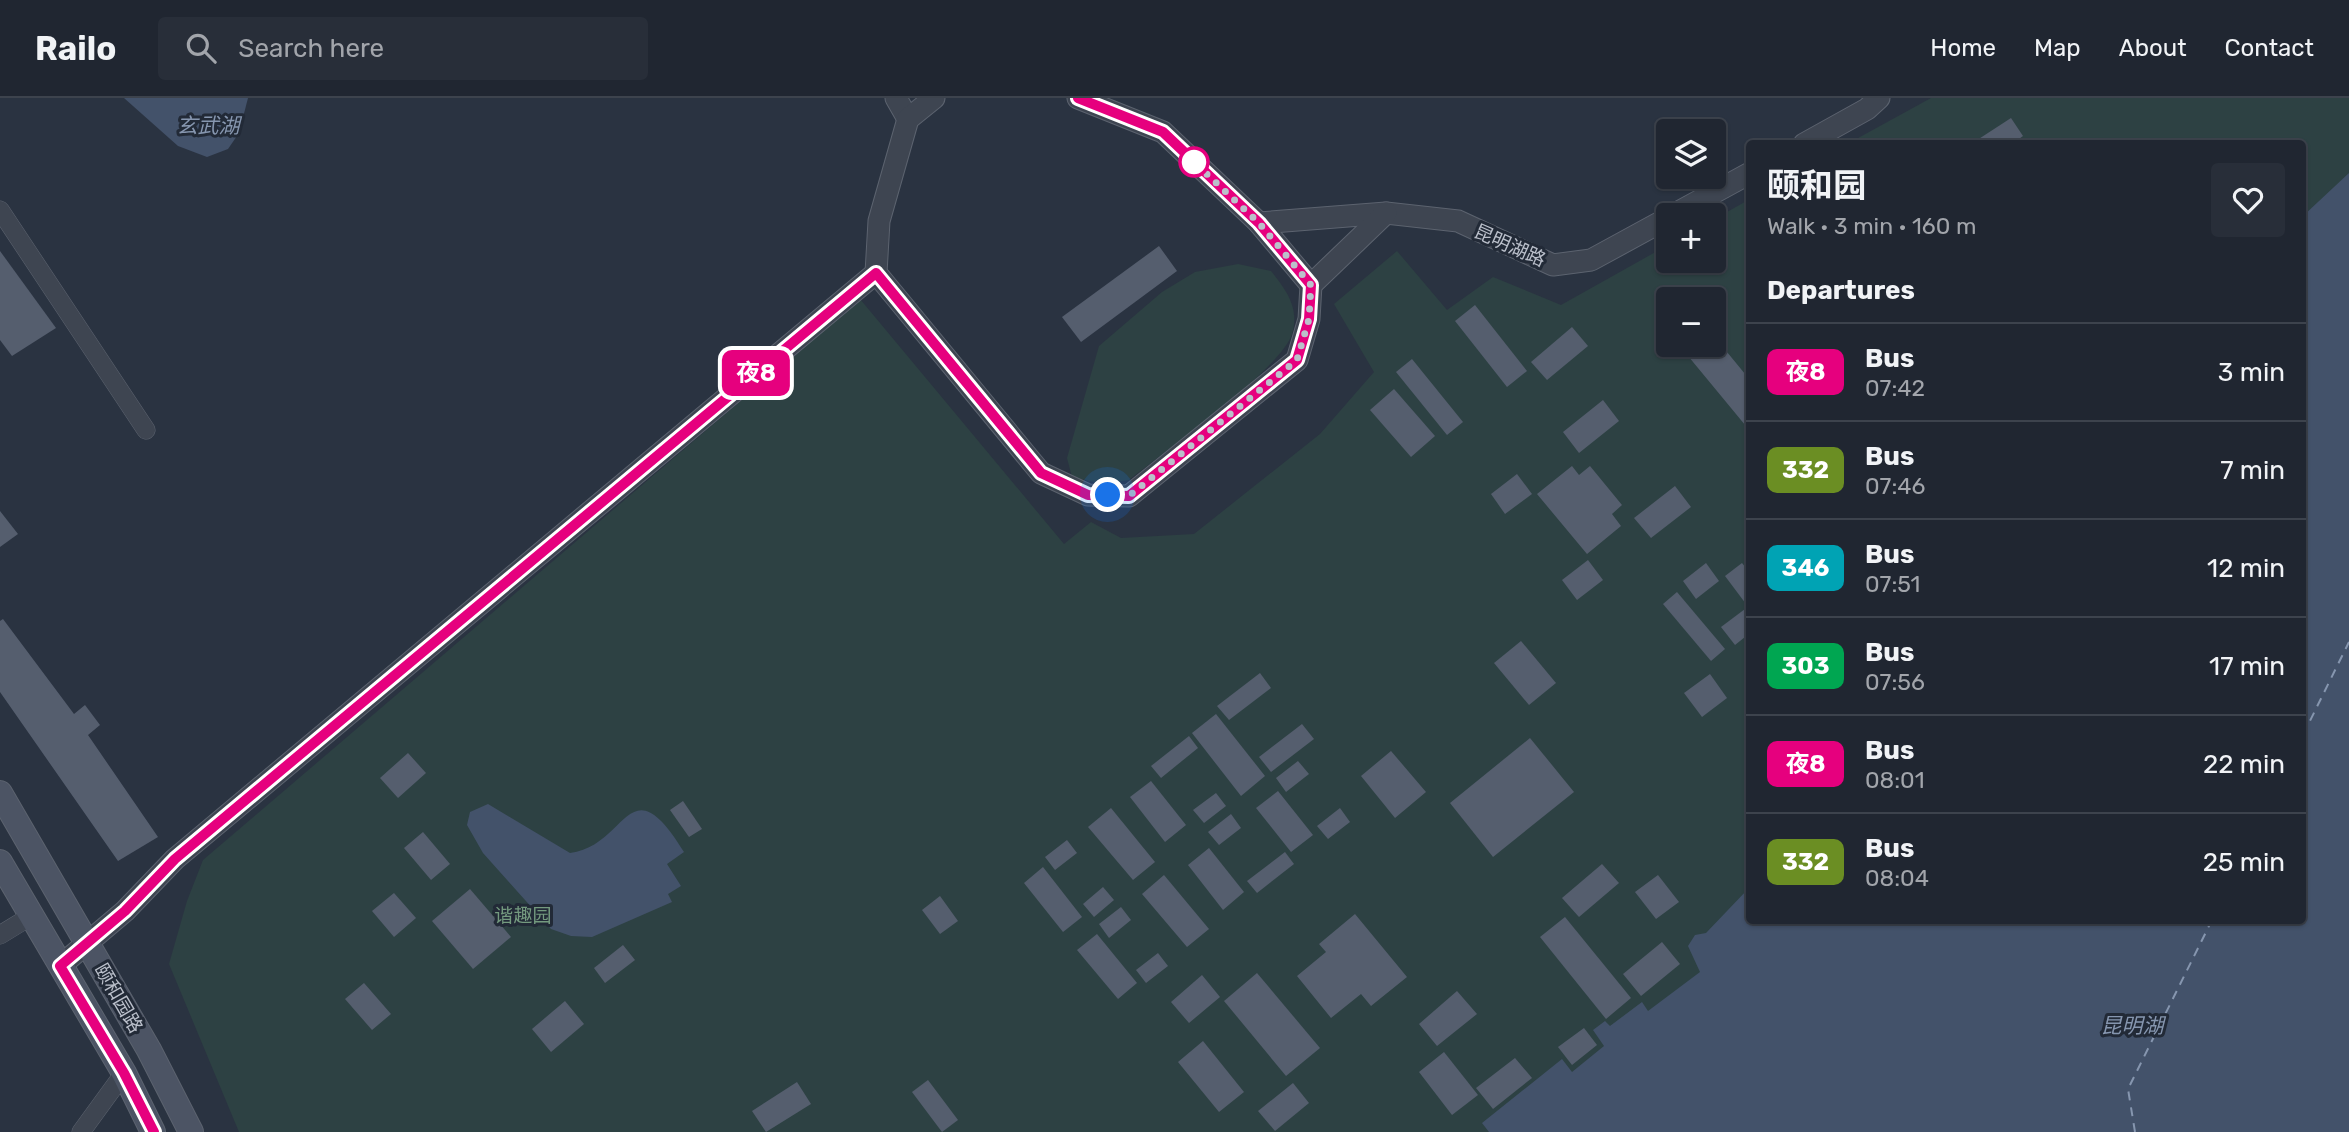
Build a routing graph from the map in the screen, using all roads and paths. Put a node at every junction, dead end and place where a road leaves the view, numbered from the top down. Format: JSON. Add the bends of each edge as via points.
{"nodes":[{"id":1,"x":896,"y":98,"type":"edge"},
{"id":2,"x":934,"y":98,"type":"edge"},
{"id":3,"x":1078,"y":98,"type":"edge"},
{"id":4,"x":1879,"y":98,"type":"edge"},
{"id":5,"x":908,"y":119,"type":"junction"},
{"id":6,"x":1811,"y":140,"type":"edge"},
{"id":7,"x":1746,"y":175,"type":"edge"},
{"id":8,"x":1695,"y":203,"type":"edge"},
{"id":9,"x":0,"y":211,"type":"edge"},
{"id":10,"x":1385,"y":213,"type":"junction"},
{"id":11,"x":1259,"y":223,"type":"junction"},
{"id":12,"x":1656,"y":225,"type":"edge"},
{"id":13,"x":876,"y":273,"type":"junction"},
{"id":14,"x":1311,"y":285,"type":"junction"},
{"id":15,"x":146,"y":430,"type":"dead end"},
{"id":16,"x":0,"y":793,"type":"edge"},
{"id":17,"x":0,"y":862,"type":"edge"},
{"id":18,"x":31,"y":916,"type":"junction"},
{"id":19,"x":0,"y":935,"type":"edge"},
{"id":20,"x":88,"y":944,"type":"junction"},
{"id":21,"x":60,"y":966,"type":"junction"},
{"id":22,"x":124,"y":1073,"type":"junction"},
{"id":23,"x":81,"y":1132,"type":"edge"},
{"id":24,"x":153,"y":1132,"type":"edge"},
{"id":25,"x":191,"y":1132,"type":"edge"}],
"edges":[{"from":1,"to":5,"type":"street"},
{"from":2,"to":5,"type":"street"},
{"from":3,"to":11,"type":"street","via":[[1163,132]]},
{"from":4,"to":6,"type":"street"},
{"from":5,"to":13,"type":"street","via":[[879,221]]},
{"from":7,"to":8,"type":"street"},
{"from":9,"to":15,"type":"street"},
{"from":10,"to":11,"type":"street","name":"昆明湖路"},
{"from":10,"to":12,"type":"street","name":"昆明湖路","via":[[1458,221],[1553,265],[1591,260]]},
{"from":10,"to":14,"type":"street"},
{"from":11,"to":14,"type":"street"},
{"from":13,"to":14,"type":"street","via":[[1041,473],[1088,495],[1129,496],[1297,360],[1309,319]]},
{"from":13,"to":20,"type":"street","via":[[175,859]]},
{"from":16,"to":20,"type":"main road","name":"颐和园路"},
{"from":17,"to":18,"type":"main road","name":"颐和园路"},
{"from":18,"to":19,"type":"street"},
{"from":18,"to":21,"type":"main road","name":"颐和园路"},
{"from":20,"to":21,"type":"street"},
{"from":20,"to":25,"type":"main road","name":"颐和园路"},
{"from":21,"to":22,"type":"main road","name":"颐和园路"},
{"from":22,"to":23,"type":"street"},
{"from":22,"to":24,"type":"main road","name":"颐和园路"}]}
